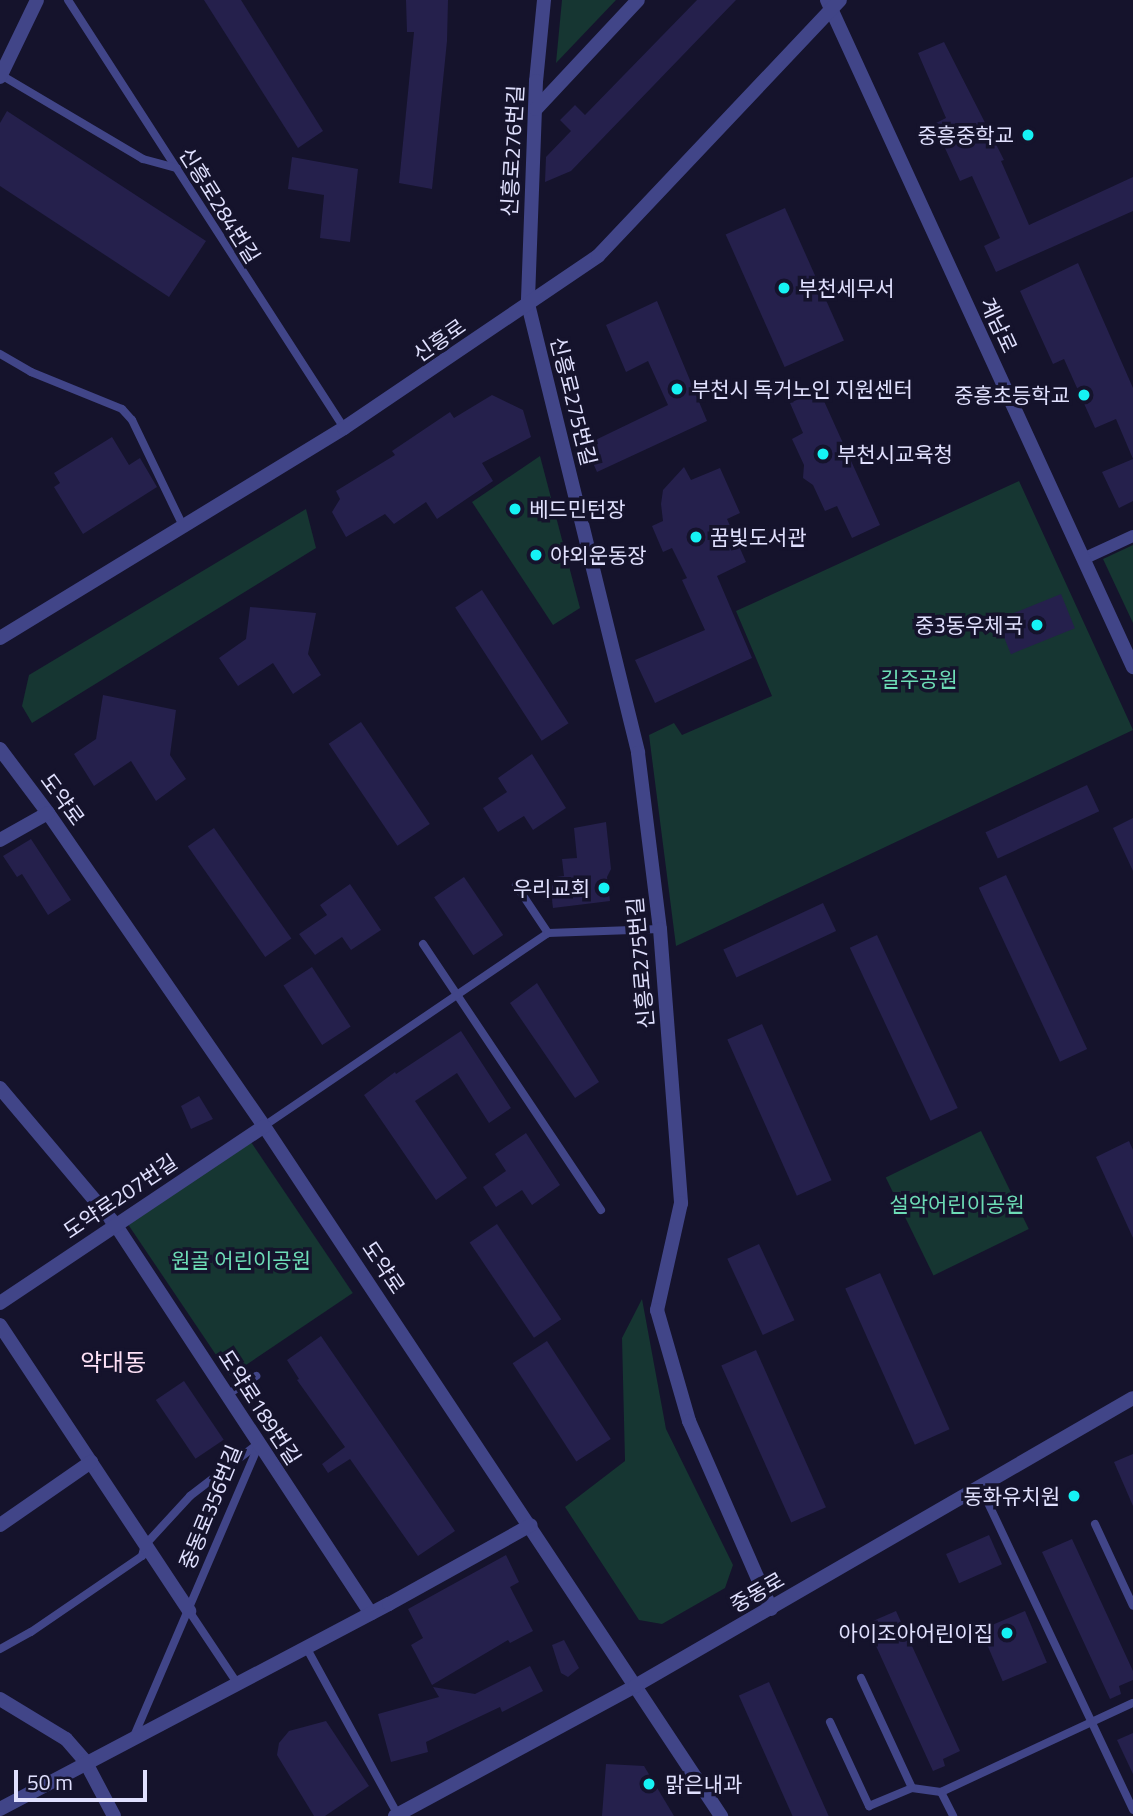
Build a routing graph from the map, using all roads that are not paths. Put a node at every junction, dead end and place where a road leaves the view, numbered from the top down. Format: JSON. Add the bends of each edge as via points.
{"nodes":[{"id":1,"x":37,"y":0,"type":"edge"},
{"id":2,"x":68,"y":0,"type":"edge"},
{"id":3,"x":544,"y":0,"type":"edge"},
{"id":4,"x":638,"y":0,"type":"edge"},
{"id":5,"x":833,"y":3,"type":"edge"},
{"id":6,"x":1,"y":76,"type":"edge"},
{"id":7,"x":536,"y":108,"type":"junction"},
{"id":8,"x":177,"y":168,"type":"junction"},
{"id":9,"x":528,"y":304,"type":"junction"},
{"id":10,"x":0,"y":354,"type":"edge"},
{"id":11,"x":344,"y":428,"type":"junction"},
{"id":12,"x":183,"y":526,"type":"junction"},
{"id":13,"x":1133,"y":536,"type":"edge"},
{"id":14,"x":1083,"y":559,"type":"junction"},
{"id":15,"x":0,"y":638,"type":"edge"},
{"id":16,"x":1133,"y":667,"type":"edge"},
{"id":17,"x":0,"y":749,"type":"edge"},
{"id":18,"x":48,"y":813,"type":"junction"},
{"id":19,"x":0,"y":840,"type":"edge"},
{"id":20,"x":516,"y":886,"type":"dead end"},
{"id":21,"x":660,"y":929,"type":"junction"},
{"id":22,"x":548,"y":933,"type":"junction"},
{"id":23,"x":423,"y":944,"type":"dead end"},
{"id":24,"x":457,"y":995,"type":"junction"},
{"id":25,"x":0,"y":1088,"type":"edge"},
{"id":26,"x":264,"y":1126,"type":"junction"},
{"id":27,"x":601,"y":1210,"type":"dead end"},
{"id":28,"x":115,"y":1224,"type":"junction"},
{"id":29,"x":0,"y":1303,"type":"edge"},
{"id":30,"x":0,"y":1325,"type":"edge"},
{"id":31,"x":256,"y":1376,"type":"dead end"},
{"id":32,"x":228,"y":1395,"type":"junction"},
{"id":33,"x":1133,"y":1398,"type":"edge"},
{"id":34,"x":259,"y":1443,"type":"junction"},
{"id":35,"x":91,"y":1462,"type":"junction"},
{"id":36,"x":981,"y":1488,"type":"junction"},
{"id":37,"x":1095,"y":1524,"type":"dead end"},
{"id":38,"x":0,"y":1525,"type":"edge"},
{"id":39,"x":531,"y":1525,"type":"junction"},
{"id":40,"x":145,"y":1545,"type":"junction"},
{"id":41,"x":1133,"y":1606,"type":"edge"},
{"id":42,"x":771,"y":1609,"type":"junction"},
{"id":43,"x":189,"y":1611,"type":"junction"},
{"id":44,"x":370,"y":1613,"type":"junction"},
{"id":45,"x":306,"y":1647,"type":"junction"},
{"id":46,"x":0,"y":1649,"type":"edge"},
{"id":47,"x":861,"y":1678,"type":"dead end"},
{"id":48,"x":237,"y":1683,"type":"junction"},
{"id":49,"x":635,"y":1686,"type":"junction"},
{"id":50,"x":0,"y":1699,"type":"edge"},
{"id":51,"x":1133,"y":1703,"type":"edge"},
{"id":52,"x":830,"y":1722,"type":"dead end"},
{"id":53,"x":1090,"y":1723,"type":"junction"},
{"id":54,"x":134,"y":1737,"type":"junction"},
{"id":55,"x":85,"y":1761,"type":"junction"},
{"id":56,"x":912,"y":1788,"type":"junction"},
{"id":57,"x":941,"y":1792,"type":"junction"},
{"id":58,"x":0,"y":1809,"type":"edge"},
{"id":59,"x":1133,"y":1810,"type":"edge"},
{"id":60,"x":868,"y":1811,"type":"edge"},
{"id":61,"x":397,"y":1815,"type":"edge"},
{"id":62,"x":114,"y":1816,"type":"edge"},
{"id":63,"x":721,"y":1816,"type":"edge"},
{"id":64,"x":953,"y":1816,"type":"edge"}],
"edges":[{"from":1,"to":6,"type":"street"},
{"from":2,"to":8,"type":"lane","name":"신흥로284번길"},
{"from":3,"to":7,"type":"street","name":"신흥로276번길"},
{"from":4,"to":7,"type":"street"},
{"from":5,"to":9,"type":"street","name":"신흥로","via":[[598,256]]},
{"from":5,"to":14,"type":"street","name":"계남로"},
{"from":6,"to":8,"type":"lane","via":[[143,159]]},
{"from":7,"to":9,"type":"street","name":"신흥로276번길"},
{"from":8,"to":11,"type":"lane","name":"신흥로284번길"},
{"from":9,"to":11,"type":"street","name":"신흥로"},
{"from":9,"to":21,"type":"street","name":"신흥로275번길","via":[[638,752]]},
{"from":10,"to":12,"type":"lane","via":[[31,372],[122,409]]},
{"from":11,"to":12,"type":"street","name":"신흥로"},
{"from":12,"to":15,"type":"street","name":"신흥로"},
{"from":13,"to":14,"type":"street"},
{"from":14,"to":16,"type":"street","name":"계남로"},
{"from":17,"to":18,"type":"street","name":"도약로"},
{"from":18,"to":19,"type":"street"},
{"from":18,"to":26,"type":"street","name":"도약로"},
{"from":20,"to":22,"type":"lane"},
{"from":21,"to":22,"type":"lane"},
{"from":21,"to":42,"type":"street","name":"신흥로275번길","via":[[681,1203],[657,1310],[689,1421]]},
{"from":22,"to":24,"type":"lane"},
{"from":23,"to":24,"type":"lane"},
{"from":24,"to":26,"type":"lane"},
{"from":24,"to":27,"type":"lane"},
{"from":25,"to":28,"type":"street","name":"도약로189번길"},
{"from":26,"to":28,"type":"street","name":"도약로207번길"},
{"from":26,"to":39,"type":"street","name":"도약로"},
{"from":28,"to":29,"type":"street","name":"도약로207번길"},
{"from":28,"to":32,"type":"street","name":"도약로189번길"},
{"from":30,"to":35,"type":"street","name":"중동로356번길"},
{"from":31,"to":32,"type":"lane"},
{"from":32,"to":34,"type":"street","name":"도약로189번길"},
{"from":33,"to":36,"type":"street","name":"중동로"},
{"from":34,"to":40,"type":"lane","name":"중동로356번길","via":[[190,1496]]},
{"from":34,"to":43,"type":"lane","name":"중동로356번길"},
{"from":34,"to":44,"type":"street","name":"도약로189번길"},
{"from":35,"to":38,"type":"street"},
{"from":35,"to":40,"type":"street","name":"중동로356번길"},
{"from":36,"to":42,"type":"street","name":"중동로"},
{"from":36,"to":53,"type":"lane"},
{"from":37,"to":41,"type":"lane"},
{"from":39,"to":44,"type":"street"},
{"from":39,"to":49,"type":"street","name":"도약로"},
{"from":40,"to":43,"type":"street","name":"중동로356번길"},
{"from":40,"to":46,"type":"lane","via":[[142,1556]]},
{"from":42,"to":49,"type":"street","name":"중동로"},
{"from":43,"to":48,"type":"lane","name":"중동로356번길"},
{"from":43,"to":54,"type":"lane"},
{"from":44,"to":45,"type":"street"},
{"from":45,"to":48,"type":"street"},
{"from":45,"to":61,"type":"lane","name":"중동로"},
{"from":47,"to":56,"type":"lane"},
{"from":48,"to":54,"type":"street"},
{"from":49,"to":61,"type":"street","name":"중동로"},
{"from":49,"to":63,"type":"street","name":"도약로"},
{"from":50,"to":55,"type":"street","via":[[66,1739]]},
{"from":51,"to":53,"type":"lane"},
{"from":52,"to":60,"type":"lane"},
{"from":53,"to":57,"type":"lane"},
{"from":53,"to":59,"type":"lane"},
{"from":54,"to":55,"type":"street"},
{"from":55,"to":58,"type":"street"},
{"from":55,"to":62,"type":"street"},
{"from":56,"to":57,"type":"lane"},
{"from":56,"to":60,"type":"lane"},
{"from":57,"to":64,"type":"lane"}]}
